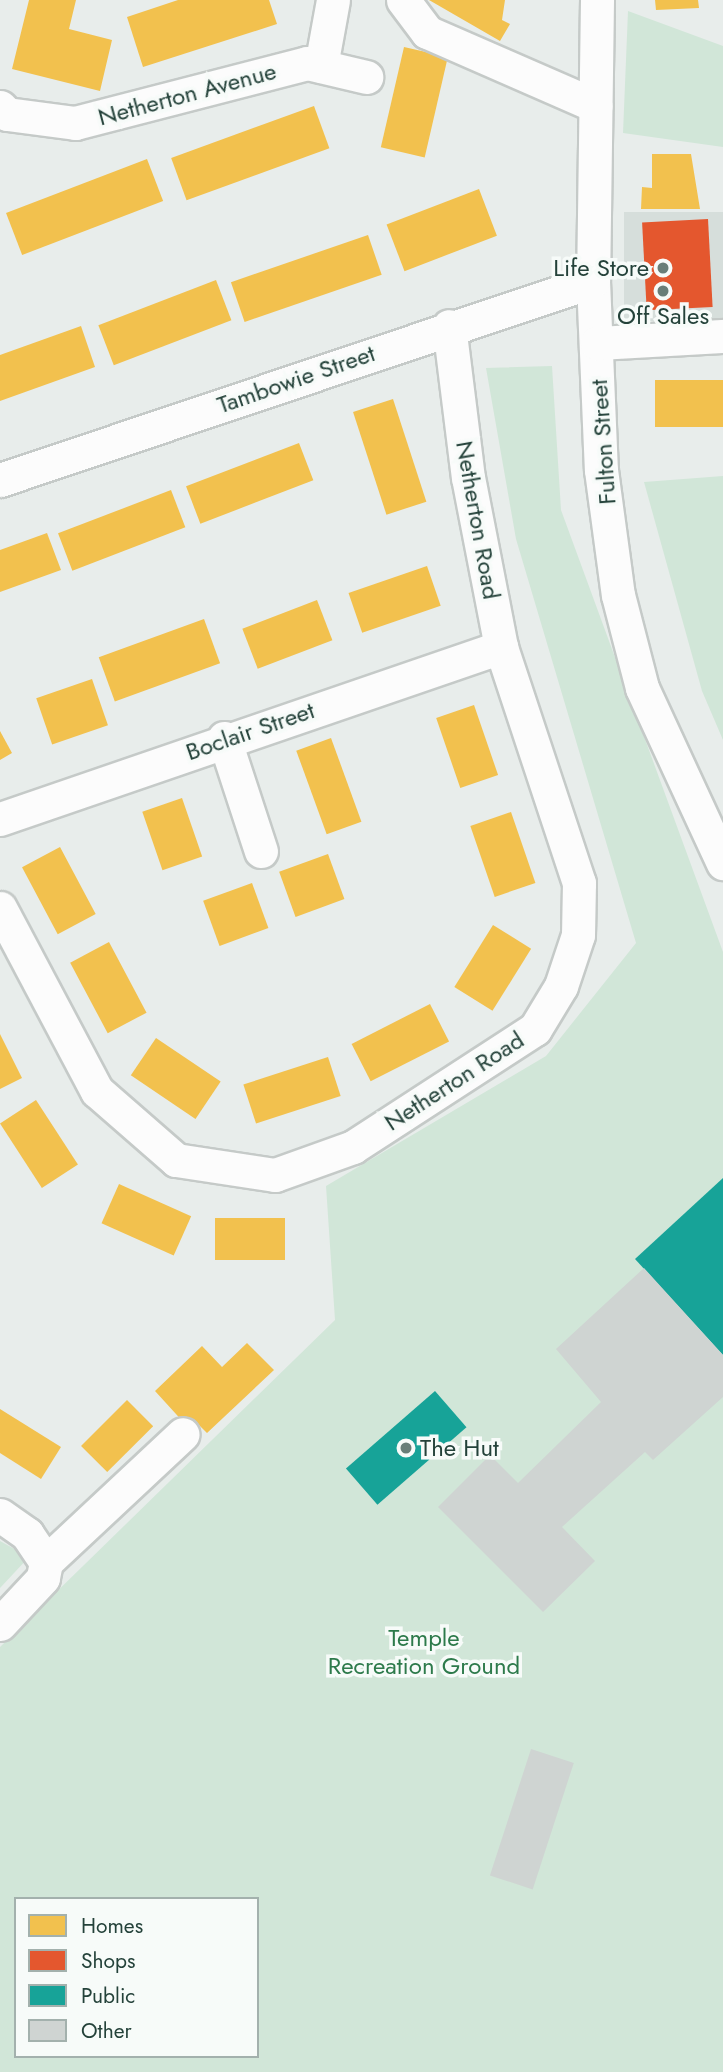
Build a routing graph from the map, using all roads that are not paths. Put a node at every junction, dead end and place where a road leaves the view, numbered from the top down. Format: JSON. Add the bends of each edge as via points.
{"nodes":[{"id":1,"x":333,"y":0,"type":"edge"},
{"id":2,"x":403,"y":0,"type":"edge"},
{"id":3,"x":597,"y":0,"type":"edge"},
{"id":4,"x":321,"y":66,"type":"junction"},
{"id":5,"x":366,"y":77,"type":"dead end"},
{"id":6,"x":596,"y":106,"type":"junction"},
{"id":7,"x":2,"y":113,"type":"edge"},
{"id":8,"x":593,"y":281,"type":"junction"},
{"id":9,"x":449,"y":326,"type":"junction"},
{"id":10,"x":723,"y":336,"type":"edge"},
{"id":11,"x":597,"y":343,"type":"junction"},
{"id":12,"x":0,"y":481,"type":"edge"},
{"id":13,"x":501,"y":647,"type":"junction"},
{"id":14,"x":224,"y":738,"type":"junction"},
{"id":15,"x":0,"y":819,"type":"edge"},
{"id":16,"x":261,"y":851,"type":"dead end"},
{"id":17,"x":723,"y":863,"type":"edge"},
{"id":18,"x":0,"y":908,"type":"edge"},
{"id":19,"x":183,"y":1434,"type":"dead end"},
{"id":20,"x":0,"y":1515,"type":"edge"},
{"id":21,"x":46,"y":1562,"type":"junction"},
{"id":22,"x":0,"y":1624,"type":"edge"}],
"edges":[{"from":1,"to":4,"type":"street"},
{"from":2,"to":6,"type":"street","via":[[427,32]]},
{"from":3,"to":6,"type":"street","name":"Fulton Street"},
{"from":4,"to":5,"type":"street","name":"Netherton Avenue"},
{"from":4,"to":7,"type":"street","name":"Netherton Avenue","via":[[306,63],[75,123]]},
{"from":6,"to":8,"type":"street","name":"Fulton Street"},
{"from":8,"to":9,"type":"street","name":"Tambowie Street"},
{"from":8,"to":11,"type":"street","name":"Fulton Street"},
{"from":9,"to":12,"type":"street","name":"Tambowie Street"},
{"from":9,"to":13,"type":"street","name":"Netherton Road","via":[[468,478]]},
{"from":10,"to":11,"type":"street"},
{"from":11,"to":17,"type":"street","name":"Fulton Street","via":[[601,470],[618,595],[642,688]]},
{"from":13,"to":14,"type":"street","name":"Boclair Street"},
{"from":13,"to":18,"type":"street","name":"Netherton Road","via":[[579,883],[578,935],[561,986],[535,1029],[353,1147],[275,1175],[176,1160],[97,1091]]},
{"from":14,"to":15,"type":"street","name":"Boclair Street"},
{"from":14,"to":16,"type":"street"},
{"from":19,"to":21,"type":"street"},
{"from":20,"to":21,"type":"street","via":[[27,1534]]},
{"from":21,"to":22,"type":"street","via":[[43,1578]]}]}
